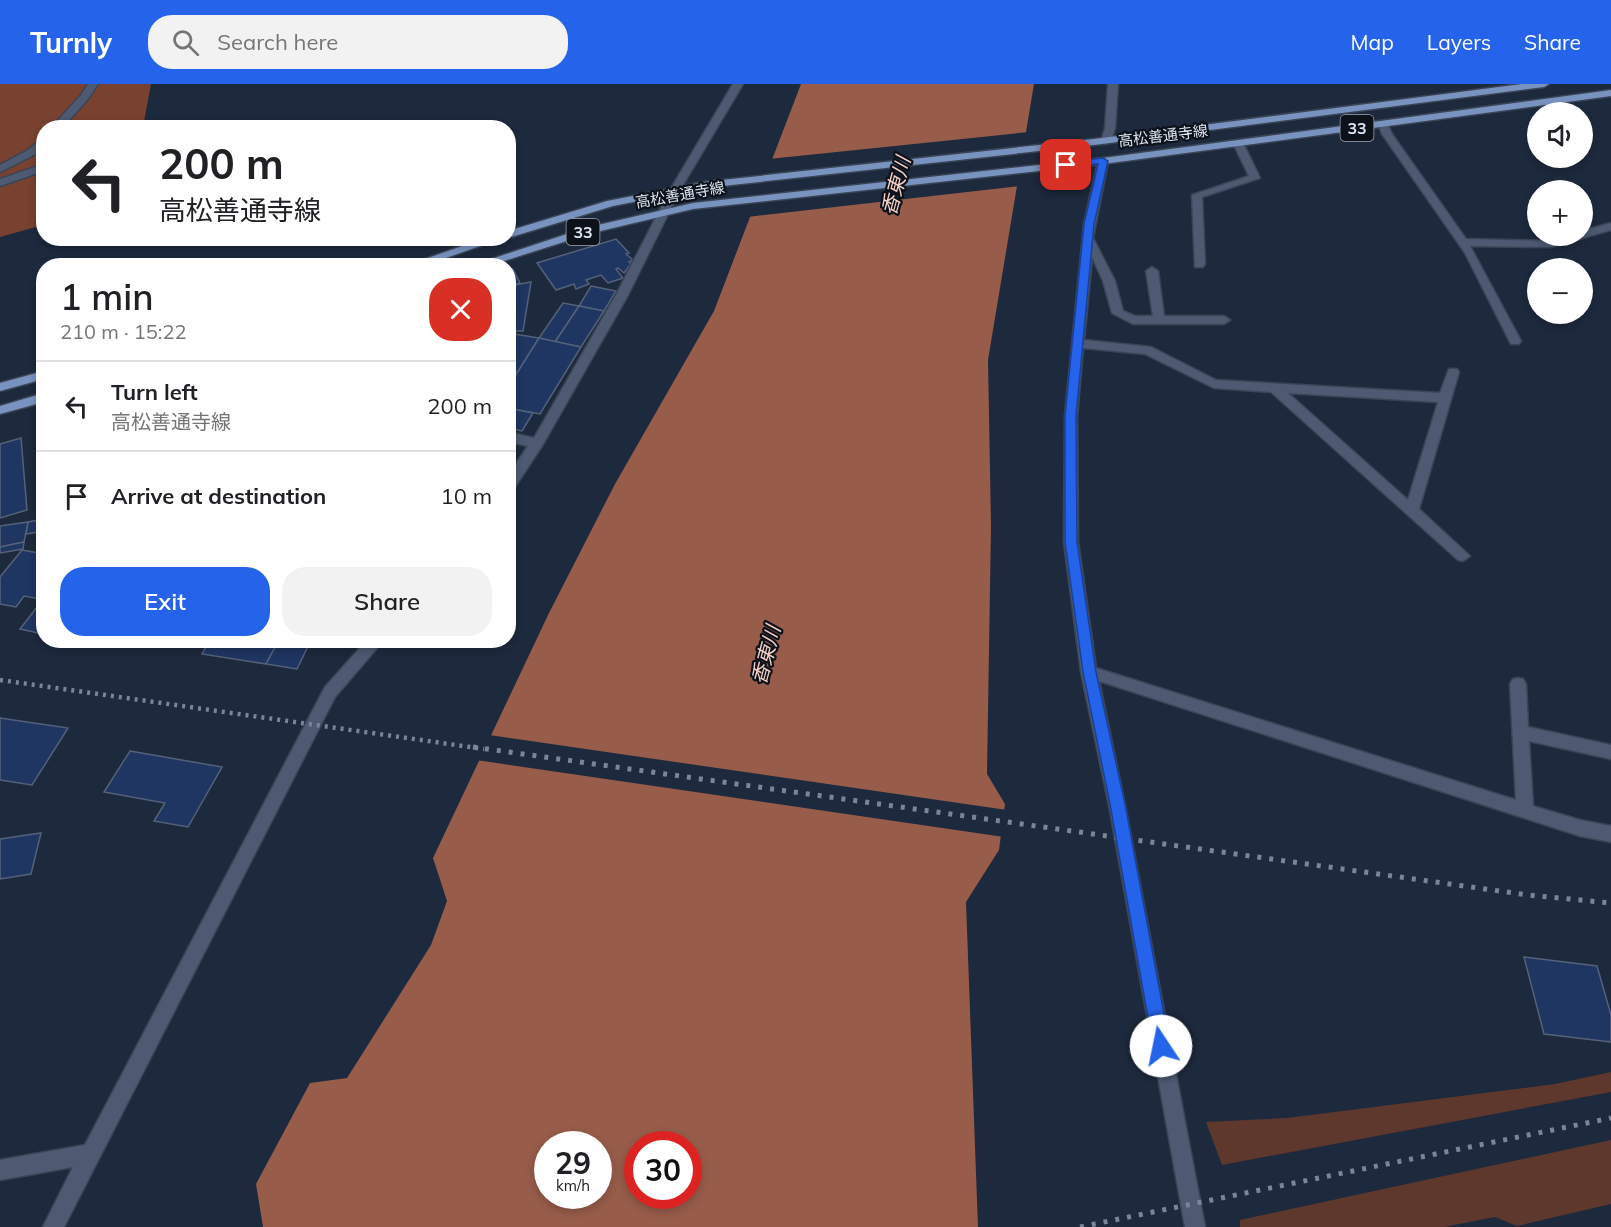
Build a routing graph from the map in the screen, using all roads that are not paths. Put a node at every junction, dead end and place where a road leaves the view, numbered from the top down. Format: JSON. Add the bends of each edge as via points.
{"nodes":[{"id":1,"x":93,"y":84,"type":"edge"},
{"id":2,"x":738,"y":84,"type":"edge"},
{"id":3,"x":1113,"y":84,"type":"edge"},
{"id":4,"x":1544,"y":84,"type":"edge"},
{"id":5,"x":1611,"y":93,"type":"edge"},
{"id":6,"x":64,"y":120,"type":"edge"},
{"id":7,"x":1383,"y":124,"type":"junction"},
{"id":8,"x":1106,"y":141,"type":"junction"},
{"id":9,"x":1238,"y":143,"type":"junction"},
{"id":10,"x":36,"y":148,"type":"edge"},
{"id":11,"x":1103,"y":161,"type":"junction"},
{"id":12,"x":0,"y":169,"type":"edge"},
{"id":13,"x":36,"y":170,"type":"edge"},
{"id":14,"x":0,"y":183,"type":"edge"},
{"id":15,"x":675,"y":190,"type":"junction"},
{"id":16,"x":665,"y":213,"type":"junction"},
{"id":17,"x":1611,"y":226,"type":"edge"},
{"id":18,"x":1593,"y":232,"type":"edge"},
{"id":19,"x":516,"y":233,"type":"edge"},
{"id":20,"x":1088,"y":239,"type":"junction"},
{"id":21,"x":1462,"y":242,"type":"junction"},
{"id":22,"x":1527,"y":243,"type":"edge"},
{"id":23,"x":473,"y":246,"type":"edge"},
{"id":24,"x":435,"y":258,"type":"edge"},
{"id":25,"x":500,"y":258,"type":"edge"},
{"id":26,"x":1199,"y":264,"type":"dead end"},
{"id":27,"x":1152,"y":271,"type":"dead end"},
{"id":28,"x":1159,"y":320,"type":"junction"},
{"id":29,"x":1224,"y":320,"type":"dead end"},
{"id":30,"x":1515,"y":341,"type":"dead end"},
{"id":31,"x":1078,"y":343,"type":"junction"},
{"id":32,"x":1453,"y":372,"type":"dead end"},
{"id":33,"x":36,"y":377,"type":"edge"},
{"id":34,"x":0,"y":387,"type":"edge"},
{"id":35,"x":1274,"y":388,"type":"junction"},
{"id":36,"x":1446,"y":398,"type":"junction"},
{"id":37,"x":36,"y":399,"type":"edge"},
{"id":38,"x":0,"y":410,"type":"edge"},
{"id":39,"x":516,"y":438,"type":"edge"},
{"id":40,"x":537,"y":442,"type":"junction"},
{"id":41,"x":516,"y":474,"type":"edge"},
{"id":42,"x":1412,"y":510,"type":"junction"},
{"id":43,"x":1463,"y":556,"type":"dead end"},
{"id":44,"x":370,"y":648,"type":"edge"},
{"id":45,"x":1089,"y":672,"type":"junction"},
{"id":46,"x":1518,"y":684,"type":"dead end"},
{"id":47,"x":1521,"y":732,"type":"junction"},
{"id":48,"x":1611,"y":752,"type":"edge"},
{"id":49,"x":1525,"y":810,"type":"junction"},
{"id":50,"x":1611,"y":834,"type":"edge"},
{"id":51,"x":92,"y":1154,"type":"junction"},
{"id":52,"x":0,"y":1170,"type":"edge"},
{"id":53,"x":53,"y":1227,"type":"edge"},
{"id":54,"x":1195,"y":1227,"type":"edge"}],
"edges":[{"from":1,"to":6,"type":"street"},
{"from":2,"to":15,"type":"street"},
{"from":3,"to":8,"type":"street"},
{"from":4,"to":8,"type":"main road","name":"高松善通寺線","number":"33"},
{"from":5,"to":7,"type":"main road","name":"高松善通寺線","number":"33"},
{"from":7,"to":9,"type":"main road","name":"高松善通寺線","number":"33"},
{"from":7,"to":21,"type":"street"},
{"from":8,"to":15,"type":"main road","name":"高松善通寺線","number":"33"},
{"from":9,"to":11,"type":"main road","name":"高松善通寺線","number":"33"},
{"from":9,"to":26,"type":"street","via":[[1255,178],[1197,195]]},
{"from":10,"to":12,"type":"street"},
{"from":11,"to":16,"type":"main road","name":"高松善通寺線","number":"33","via":[[693,206]]},
{"from":11,"to":20,"type":"street"},
{"from":13,"to":14,"type":"street"},
{"from":15,"to":16,"type":"street"},
{"from":15,"to":19,"type":"main road","name":"高松善通寺線","number":"33","via":[[612,203]]},
{"from":16,"to":25,"type":"main road","name":"高松善通寺線","number":"33","via":[[589,230]]},
{"from":16,"to":40,"type":"street"},
{"from":17,"to":18,"type":"street"},
{"from":20,"to":28,"type":"street","via":[[1110,281],[1118,313],[1133,320]]},
{"from":20,"to":31,"type":"street"},
{"from":21,"to":22,"type":"street"},
{"from":21,"to":30,"type":"street"},
{"from":23,"to":24,"type":"main road"},
{"from":27,"to":28,"type":"street"},
{"from":28,"to":29,"type":"street"},
{"from":31,"to":35,"type":"street","via":[[1147,350],[1214,384]]},
{"from":31,"to":45,"type":"street","via":[[1071,416],[1071,542]]},
{"from":32,"to":36,"type":"street"},
{"from":33,"to":34,"type":"main road"},
{"from":35,"to":36,"type":"street"},
{"from":35,"to":42,"type":"street"},
{"from":36,"to":42,"type":"street"},
{"from":37,"to":38,"type":"main road"},
{"from":39,"to":40,"type":"street"},
{"from":40,"to":41,"type":"street"},
{"from":42,"to":43,"type":"street"},
{"from":44,"to":51,"type":"street","via":[[330,692]]},
{"from":45,"to":49,"type":"street"},
{"from":45,"to":54,"type":"street"},
{"from":46,"to":47,"type":"street"},
{"from":47,"to":48,"type":"street"},
{"from":47,"to":49,"type":"street"},
{"from":49,"to":50,"type":"street"},
{"from":51,"to":52,"type":"street"},
{"from":51,"to":53,"type":"street"}]}
